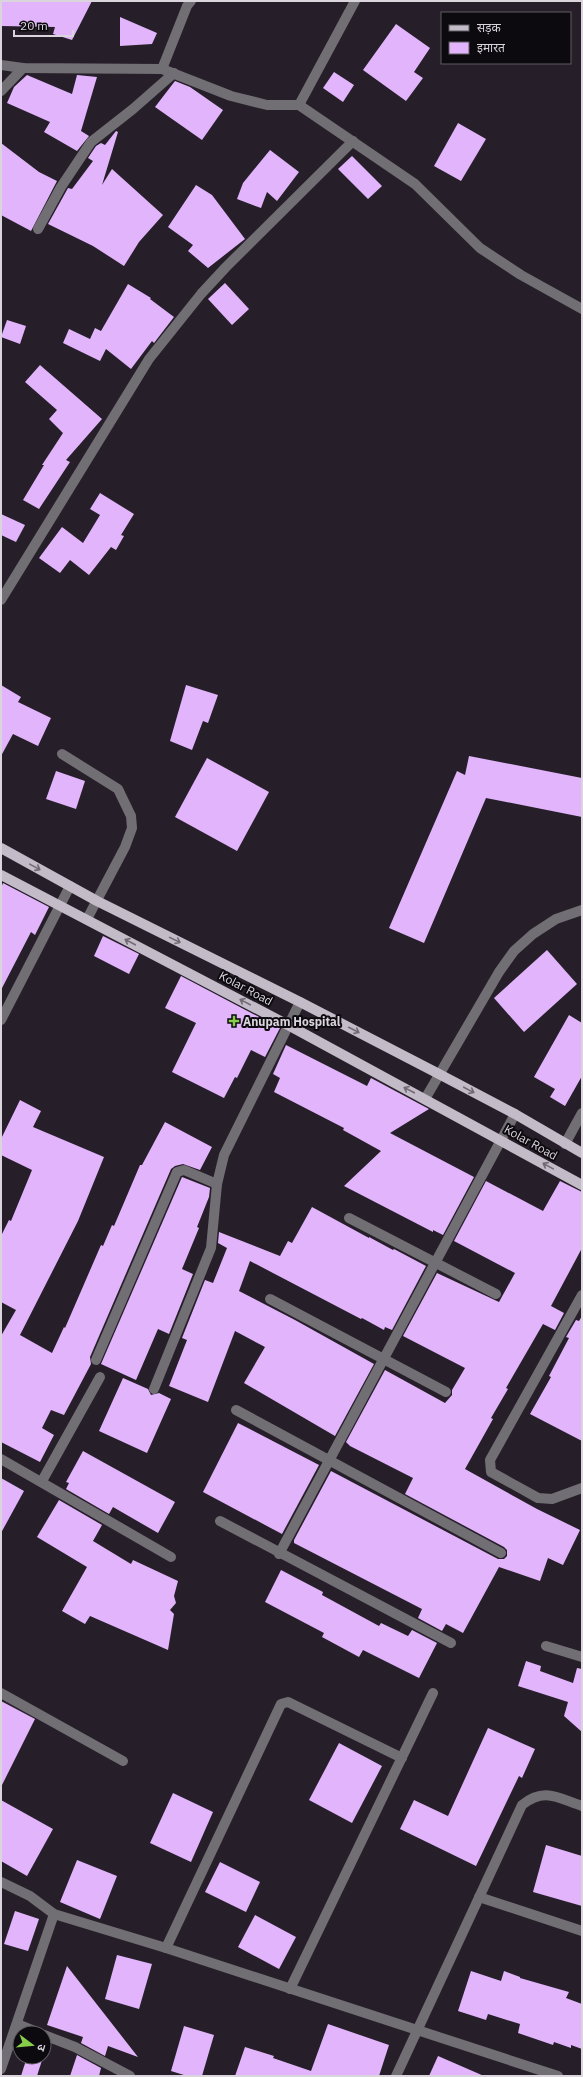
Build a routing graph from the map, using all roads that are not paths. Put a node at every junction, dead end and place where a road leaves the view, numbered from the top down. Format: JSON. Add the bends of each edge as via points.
{"nodes":[{"id":1,"x":191,"y":1,"type":"edge"},
{"id":2,"x":355,"y":1,"type":"edge"},
{"id":3,"x":1,"y":65,"type":"edge"},
{"id":4,"x":23,"y":68,"type":"junction"},
{"id":5,"x":162,"y":69,"type":"junction"},
{"id":6,"x":174,"y":73,"type":"junction"},
{"id":7,"x":1,"y":91,"type":"edge"},
{"id":8,"x":299,"y":106,"type":"junction"},
{"id":9,"x":353,"y":141,"type":"junction"},
{"id":10,"x":38,"y":229,"type":"dead end"},
{"id":11,"x":582,"y":309,"type":"edge"},
{"id":12,"x":1,"y":600,"type":"edge"},
{"id":13,"x":62,"y":754,"type":"dead end"},
{"id":14,"x":1,"y":848,"type":"edge"},
{"id":15,"x":1,"y":875,"type":"edge"},
{"id":16,"x":70,"y":886,"type":"junction"},
{"id":17,"x":97,"y":901,"type":"junction"},
{"id":18,"x":60,"y":905,"type":"junction"},
{"id":19,"x":582,"y":910,"type":"edge"},
{"id":20,"x":86,"y":919,"type":"junction"},
{"id":21,"x":300,"y":1002,"type":"junction"},
{"id":22,"x":1,"y":1020,"type":"edge"},
{"id":23,"x":288,"y":1025,"type":"junction"},
{"id":24,"x":439,"y":1074,"type":"junction"},
{"id":25,"x":425,"y":1099,"type":"junction"},
{"id":26,"x":582,"y":1113,"type":"edge"},
{"id":27,"x":515,"y":1114,"type":"junction"},
{"id":28,"x":501,"y":1140,"type":"junction"},
{"id":29,"x":565,"y":1144,"type":"junction"},
{"id":30,"x":582,"y":1153,"type":"edge"},
{"id":31,"x":217,"y":1184,"type":"junction"},
{"id":32,"x":582,"y":1185,"type":"edge"},
{"id":33,"x":349,"y":1218,"type":"dead end"},
{"id":34,"x":436,"y":1261,"type":"junction"},
{"id":35,"x":496,"y":1294,"type":"dead end"},
{"id":36,"x":582,"y":1295,"type":"edge"},
{"id":37,"x":270,"y":1299,"type":"dead end"},
{"id":38,"x":96,"y":1360,"type":"dead end"},
{"id":39,"x":384,"y":1360,"type":"junction"},
{"id":40,"x":100,"y":1377,"type":"dead end"},
{"id":41,"x":154,"y":1389,"type":"dead end"},
{"id":42,"x":446,"y":1392,"type":"dead end"},
{"id":43,"x":236,"y":1410,"type":"dead end"},
{"id":44,"x":1,"y":1459,"type":"edge"},
{"id":45,"x":328,"y":1461,"type":"junction"},
{"id":46,"x":42,"y":1481,"type":"junction"},
{"id":47,"x":582,"y":1488,"type":"edge"},
{"id":48,"x":220,"y":1521,"type":"dead end"},
{"id":49,"x":501,"y":1553,"type":"dead end"},
{"id":50,"x":279,"y":1554,"type":"junction"},
{"id":51,"x":171,"y":1557,"type":"dead end"},
{"id":52,"x":451,"y":1643,"type":"dead end"},
{"id":53,"x":546,"y":1646,"type":"dead end"},
{"id":54,"x":582,"y":1658,"type":"edge"},
{"id":55,"x":433,"y":1693,"type":"dead end"},
{"id":56,"x":3,"y":1698,"type":"edge"},
{"id":57,"x":402,"y":1758,"type":"junction"},
{"id":58,"x":123,"y":1761,"type":"dead end"},
{"id":59,"x":582,"y":1806,"type":"edge"},
{"id":60,"x":1,"y":1882,"type":"edge"},
{"id":61,"x":479,"y":1897,"type":"junction"},
{"id":62,"x":54,"y":1914,"type":"junction"},
{"id":63,"x":582,"y":1931,"type":"edge"},
{"id":64,"x":166,"y":1948,"type":"junction"},
{"id":65,"x":290,"y":1989,"type":"junction"},
{"id":66,"x":17,"y":2024,"type":"joint"},
{"id":67,"x":417,"y":2031,"type":"junction"},
{"id":68,"x":52,"y":2038,"type":"edge"},
{"id":69,"x":1,"y":2069,"type":"edge"},
{"id":70,"x":544,"y":2074,"type":"edge"},
{"id":71,"x":130,"y":2076,"type":"edge"},
{"id":72,"x":396,"y":2076,"type":"edge"},
{"id":73,"x":558,"y":2076,"type":"edge"}],
"edges":[{"from":1,"to":5,"type":"street"},
{"from":2,"to":8,"type":"street"},
{"from":3,"to":4,"type":"street"},
{"from":4,"to":5,"type":"street"},
{"from":4,"to":7,"type":"street"},
{"from":5,"to":6,"type":"street"},
{"from":6,"to":8,"type":"street","via":[[231,96],[267,105]]},
{"from":6,"to":10,"type":"street","via":[[91,142],[61,187]]},
{"from":8,"to":9,"type":"street"},
{"from":9,"to":11,"type":"street","via":[[415,184],[480,248],[521,275]]},
{"from":9,"to":12,"type":"street","via":[[226,267],[149,359]]},
{"from":13,"to":17,"type":"street","via":[[118,789],[131,816],[132,828],[125,847]]},
{"from":14,"to":16,"type":"main road","name":"Kolar Road","one_way":true},
{"from":15,"to":18,"type":"main road","name":"Kolar Road"},
{"from":16,"to":17,"type":"main road","name":"Kolar Road"},
{"from":16,"to":18,"type":"street"},
{"from":17,"to":20,"type":"street"},
{"from":17,"to":21,"type":"main road","name":"Kolar Road","one_way":true},
{"from":18,"to":20,"type":"main road","name":"Kolar Road"},
{"from":18,"to":22,"type":"street"},
{"from":19,"to":24,"type":"street","via":[[556,919],[533,934],[514,951]]},
{"from":23,"to":20,"type":"main road","name":"Kolar Road","one_way":true},
{"from":21,"to":23,"type":"street"},
{"from":21,"to":24,"type":"main road","name":"Kolar Road","one_way":true},
{"from":25,"to":23,"type":"main road","name":"Kolar Road","one_way":true},
{"from":23,"to":31,"type":"street","via":[[224,1155]]},
{"from":24,"to":25,"type":"street"},
{"from":24,"to":27,"type":"main road","name":"Kolar Road","one_way":true},
{"from":25,"to":28,"type":"main road","name":"Kolar Road"},
{"from":26,"to":29,"type":"street"},
{"from":27,"to":28,"type":"street"},
{"from":27,"to":29,"type":"main road","name":"Kolar Road"},
{"from":32,"to":28,"type":"main road","name":"Kolar Road","one_way":true},
{"from":28,"to":34,"type":"street"},
{"from":29,"to":30,"type":"main road","name":"Kolar Road"},
{"from":31,"to":38,"type":"street","via":[[184,1170],[176,1172]]},
{"from":31,"to":41,"type":"street","via":[[211,1248]]},
{"from":33,"to":34,"type":"street"},
{"from":34,"to":35,"type":"street"},
{"from":34,"to":39,"type":"street"},
{"from":36,"to":47,"type":"street","via":[[490,1460],[489,1467],[491,1472],[538,1498],[552,1499]]},
{"from":37,"to":39,"type":"street"},
{"from":39,"to":42,"type":"street"},
{"from":39,"to":45,"type":"street"},
{"from":40,"to":46,"type":"street"},
{"from":43,"to":45,"type":"street"},
{"from":44,"to":46,"type":"street"},
{"from":45,"to":49,"type":"street"},
{"from":45,"to":50,"type":"street"},
{"from":46,"to":51,"type":"street"},
{"from":48,"to":50,"type":"street"},
{"from":50,"to":52,"type":"street"},
{"from":53,"to":54,"type":"street"},
{"from":55,"to":57,"type":"street"},
{"from":56,"to":58,"type":"street"},
{"from":57,"to":64,"type":"street","via":[[288,1702],[281,1704]]},
{"from":57,"to":65,"type":"street"},
{"from":59,"to":61,"type":"street","via":[[542,1795],[532,1797],[522,1805]]},
{"from":60,"to":62,"type":"street","via":[[30,1896]]},
{"from":61,"to":63,"type":"street"},
{"from":61,"to":67,"type":"street"},
{"from":62,"to":64,"type":"street"},
{"from":62,"to":66,"type":"street"},
{"from":64,"to":65,"type":"street"},
{"from":65,"to":67,"type":"street"},
{"from":66,"to":69,"type":"street"},
{"from":67,"to":70,"type":"street"},
{"from":67,"to":72,"type":"street"},
{"from":68,"to":71,"type":"street"},
{"from":70,"to":73,"type":"street"}]}
